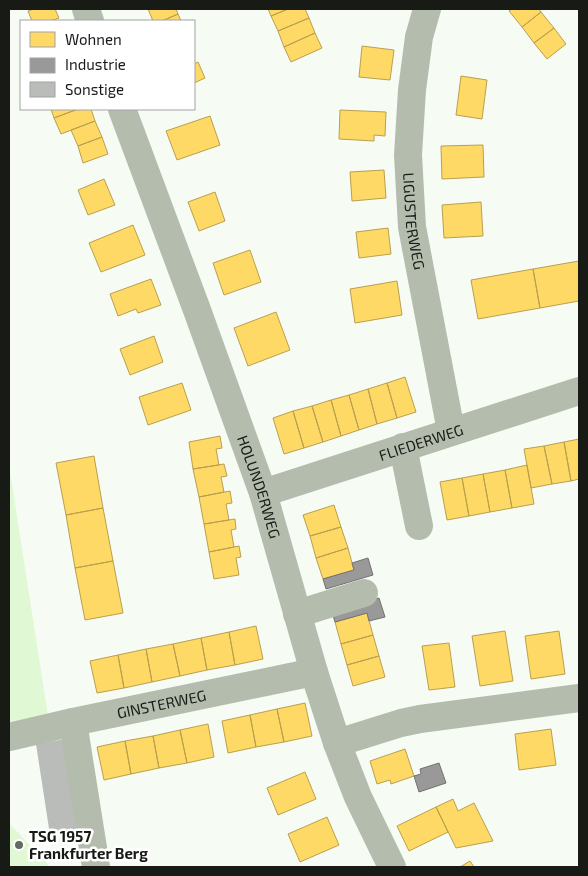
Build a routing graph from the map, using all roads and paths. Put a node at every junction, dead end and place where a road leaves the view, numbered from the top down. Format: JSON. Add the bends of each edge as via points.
{"nodes":[{"id":1,"x":427,"y":9,"type":"edge"},
{"id":2,"x":122,"y":110,"type":"edge"},
{"id":3,"x":579,"y":391,"type":"edge"},
{"id":4,"x":452,"y":431,"type":"junction"},
{"id":5,"x":403,"y":447,"type":"junction"},
{"id":6,"x":262,"y":493,"type":"junction"},
{"id":7,"x":419,"y":526,"type":"dead end"},
{"id":8,"x":364,"y":593,"type":"dead end"},
{"id":9,"x":298,"y":614,"type":"junction"},
{"id":10,"x":314,"y":672,"type":"junction"},
{"id":11,"x":579,"y":698,"type":"edge"},
{"id":12,"x":73,"y":722,"type":"junction"},
{"id":13,"x":9,"y":737,"type":"edge"},
{"id":14,"x":337,"y":743,"type":"junction"},
{"id":15,"x":96,"y":867,"type":"edge"},
{"id":16,"x":392,"y":867,"type":"edge"}],
"edges":[{"from":1,"to":4,"type":"street","name":"LIGUSTERWEG","via":[[419,37],[412,90],[408,154],[412,227]]},
{"from":2,"to":6,"type":"street","name":"HOLUNDERWEG"},
{"from":3,"to":4,"type":"street","name":"FLIEDERWEG"},
{"from":4,"to":5,"type":"street","name":"FLIEDERWEG"},
{"from":5,"to":6,"type":"street","name":"FLIEDERWEG"},
{"from":5,"to":7,"type":"street"},
{"from":6,"to":9,"type":"street","name":"HOLUNDERWEG"},
{"from":8,"to":9,"type":"street"},
{"from":9,"to":10,"type":"street","name":"HOLUNDERWEG"},
{"from":10,"to":12,"type":"street","name":"GINSTERWEG"},
{"from":10,"to":14,"type":"street","name":"HOLUNDERWEG"},
{"from":11,"to":14,"type":"street","via":[[420,719]]},
{"from":12,"to":13,"type":"street","name":"GINSTERWEG"},
{"from":12,"to":15,"type":"street"},
{"from":14,"to":16,"type":"street","name":"HOLUNDERWEG","via":[[358,797]]}]}
